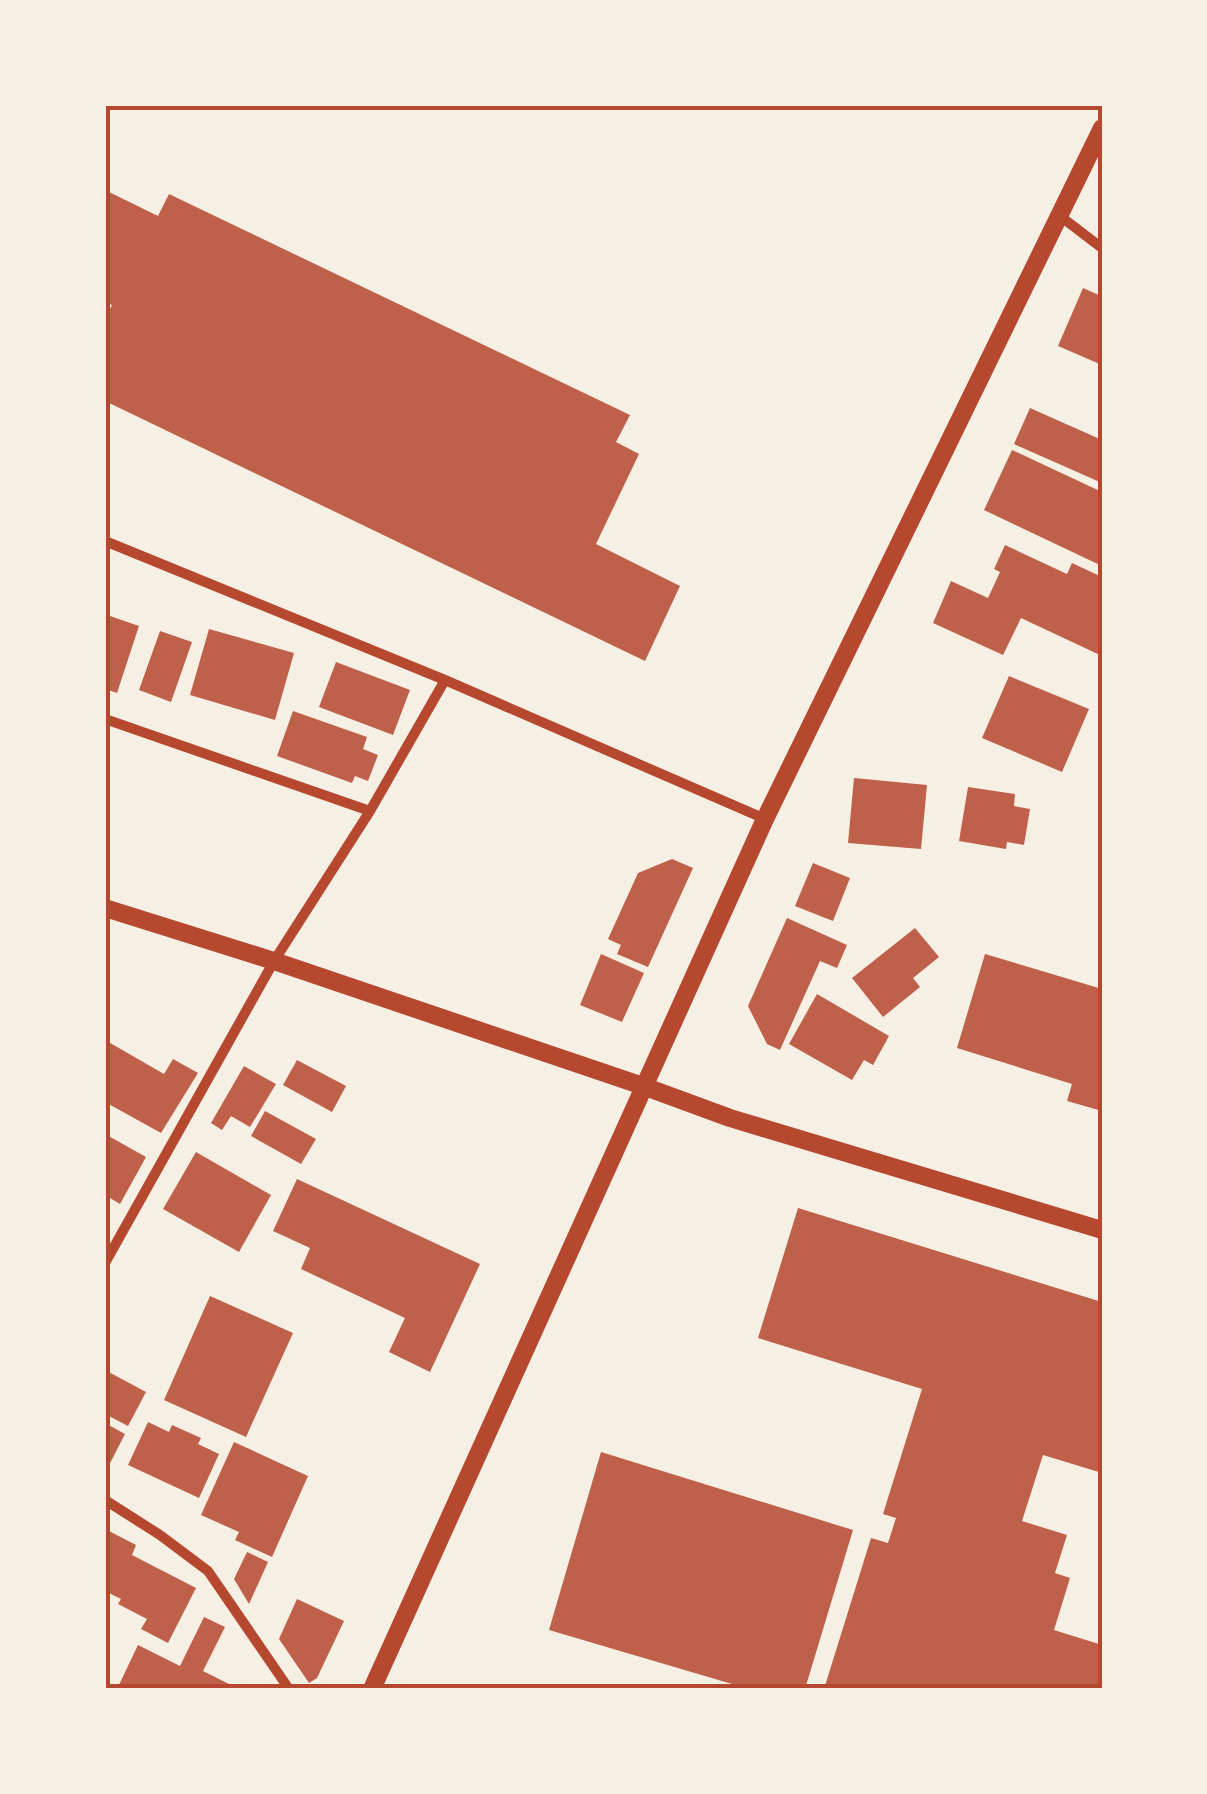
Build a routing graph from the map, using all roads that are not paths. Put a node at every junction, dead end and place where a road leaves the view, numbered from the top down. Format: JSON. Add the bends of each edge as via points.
{"nodes":[{"id":1,"x":1102,"y":128,"type":"edge"},
{"id":2,"x":1060,"y":216,"type":"junction"},
{"id":3,"x":1102,"y":248,"type":"edge"},
{"id":4,"x":105,"y":541,"type":"edge"},
{"id":5,"x":445,"y":680,"type":"junction"},
{"id":6,"x":105,"y":720,"type":"edge"},
{"id":7,"x":370,"y":812,"type":"junction"},
{"id":8,"x":765,"y":819,"type":"junction"},
{"id":9,"x":105,"y":908,"type":"edge"},
{"id":10,"x":274,"y":961,"type":"junction"},
{"id":11,"x":643,"y":1086,"type":"junction"},
{"id":12,"x":1102,"y":1230,"type":"edge"},
{"id":13,"x":105,"y":1264,"type":"edge"},
{"id":14,"x":105,"y":1500,"type":"edge"},
{"id":15,"x":290,"y":1689,"type":"edge"},
{"id":16,"x":372,"y":1689,"type":"edge"}],
"edges":[{"from":1,"to":2,"type":"street"},
{"from":2,"to":3,"type":"street"},
{"from":2,"to":8,"type":"street"},
{"from":4,"to":5,"type":"street"},
{"from":5,"to":7,"type":"street"},
{"from":5,"to":8,"type":"street"},
{"from":6,"to":7,"type":"street"},
{"from":7,"to":10,"type":"street"},
{"from":8,"to":11,"type":"street"},
{"from":9,"to":10,"type":"street"},
{"from":10,"to":11,"type":"street"},
{"from":10,"to":13,"type":"street"},
{"from":11,"to":12,"type":"street"},
{"from":11,"to":16,"type":"street"},
{"from":14,"to":15,"type":"street","via":[[208,1571]]}]}
